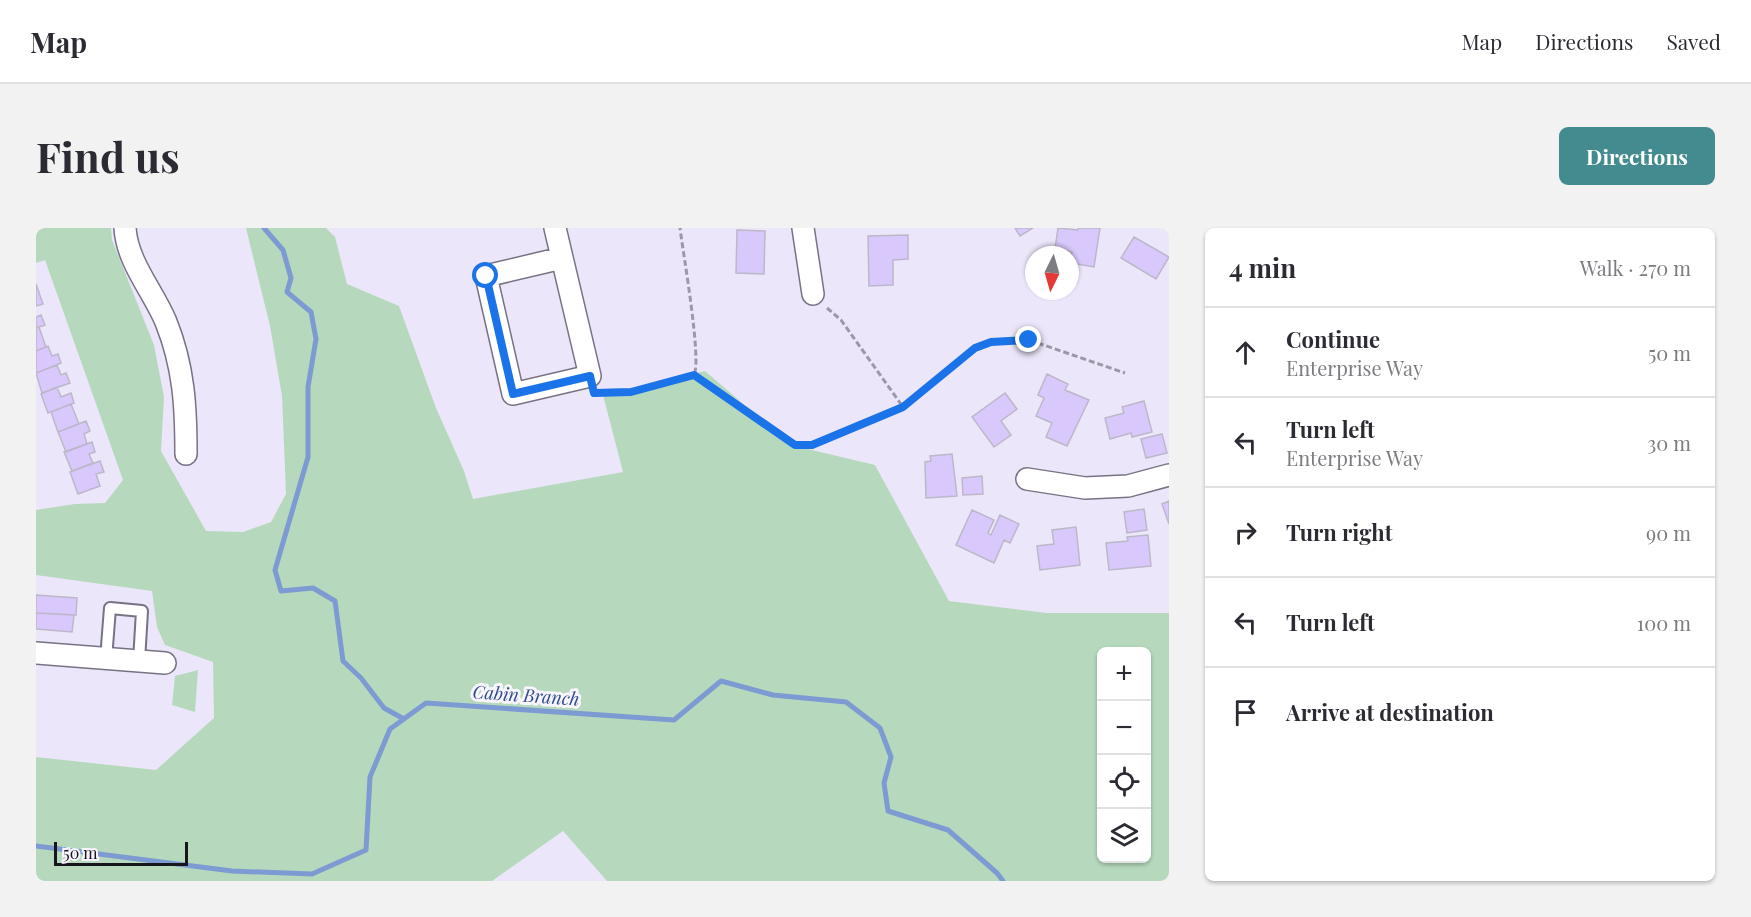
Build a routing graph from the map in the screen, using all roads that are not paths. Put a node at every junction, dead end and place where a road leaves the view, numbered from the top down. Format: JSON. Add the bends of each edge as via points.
{"nodes":[{"id":1,"x":125,"y":228,"type":"edge"},
{"id":2,"x":555,"y":228,"type":"edge"},
{"id":3,"x":803,"y":228,"type":"edge"},
{"id":4,"x":562,"y":258,"type":"junction"},
{"id":5,"x":813,"y":294,"type":"road end"},
{"id":6,"x":186,"y":454,"type":"dead end"},
{"id":7,"x":1169,"y":475,"type":"edge"},
{"id":8,"x":1027,"y":479,"type":"dead end"},
{"id":9,"x":36,"y":653,"type":"edge"},
{"id":10,"x":106,"y":658,"type":"junction"},
{"id":11,"x":139,"y":661,"type":"junction"},
{"id":12,"x":165,"y":663,"type":"dead end"}],
"edges":[{"from":1,"to":6,"type":"street","via":[[134,260],[165,319],[177,352],[185,400]]},
{"from":2,"to":4,"type":"street"},
{"from":3,"to":5,"type":"street"},
{"from":4,"to":4,"type":"street","via":[[590,376],[513,394],[486,276]]},
{"from":7,"to":8,"type":"street","via":[[1128,486],[1085,488]]},
{"from":9,"to":10,"type":"street"},
{"from":10,"to":11,"type":"street"},
{"from":10,"to":11,"type":"lane","via":[[110,608],[142,611]]},
{"from":11,"to":12,"type":"street"}]}
